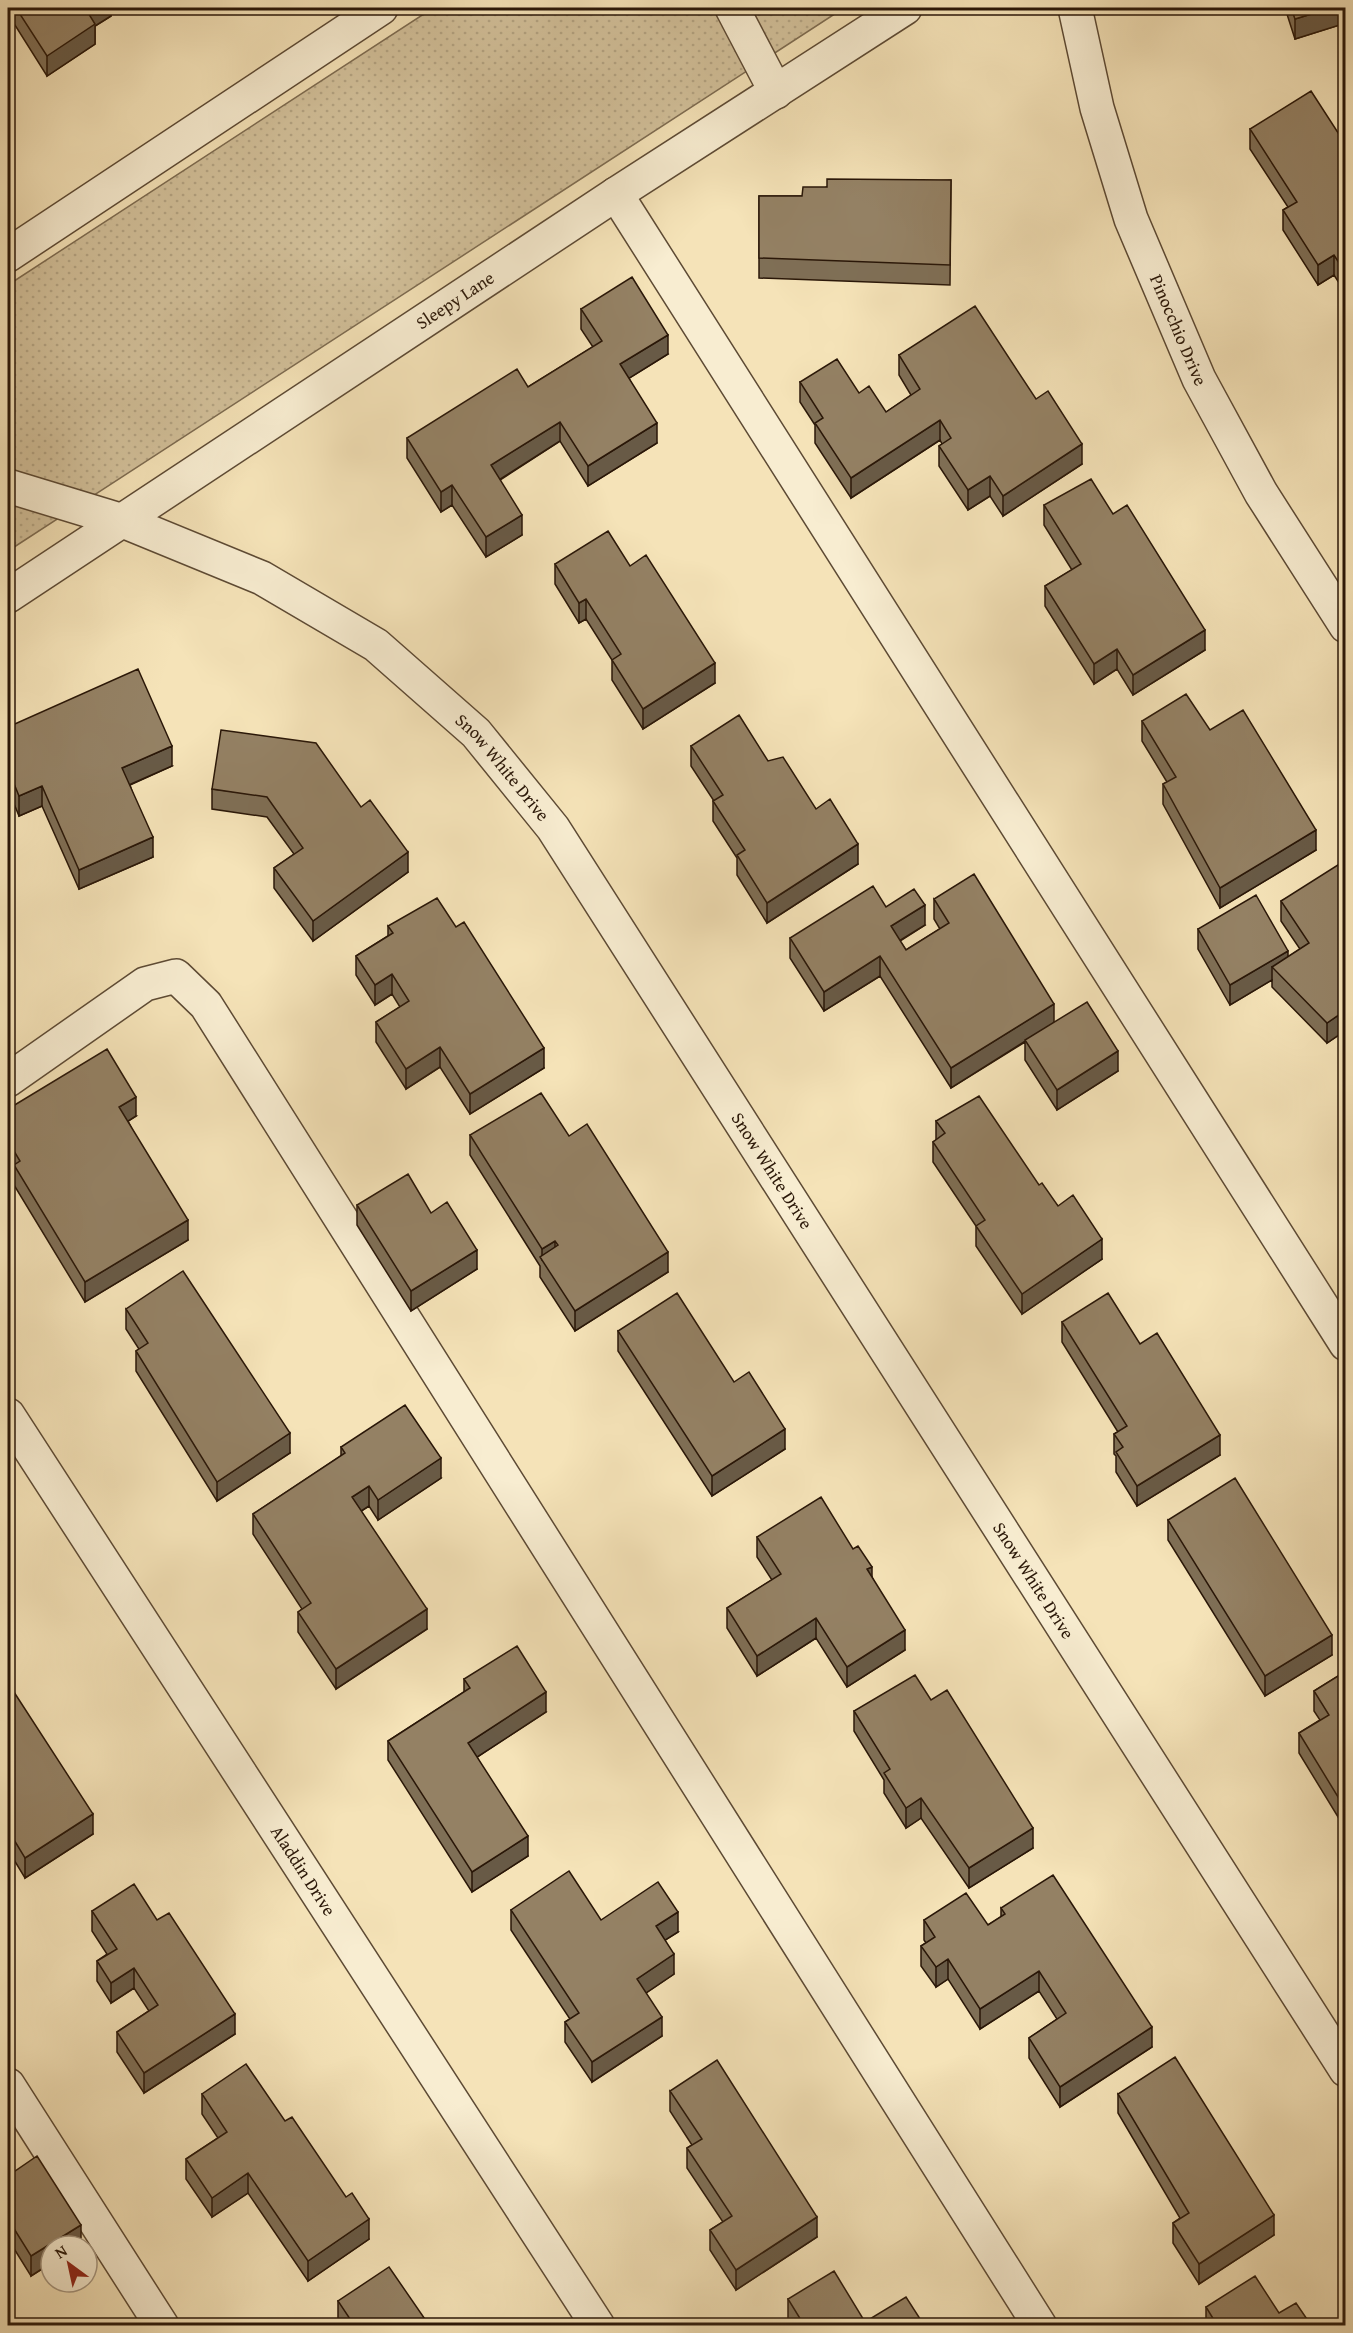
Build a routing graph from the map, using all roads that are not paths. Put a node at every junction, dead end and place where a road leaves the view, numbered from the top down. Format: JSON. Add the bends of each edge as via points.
{"nodes":[{"id":1,"x":381,"y":8,"type":"edge"},
{"id":2,"x":732,"y":8,"type":"edge"},
{"id":3,"x":905,"y":8,"type":"edge"},
{"id":4,"x":1075,"y":8,"type":"edge"},
{"id":5,"x":776,"y":92,"type":"junction"},
{"id":6,"x":616,"y":194,"type":"junction"},
{"id":7,"x":8,"y":255,"type":"edge"},
{"id":8,"x":8,"y":486,"type":"edge"},
{"id":9,"x":123,"y":520,"type":"junction"},
{"id":10,"x":8,"y":596,"type":"edge"},
{"id":11,"x":1346,"y":626,"type":"edge"},
{"id":12,"x":8,"y":1080,"type":"edge"},
{"id":13,"x":1346,"y":1344,"type":"edge"},
{"id":14,"x":8,"y":1415,"type":"edge"},
{"id":15,"x":1346,"y":2070,"type":"edge"},
{"id":16,"x":8,"y":2085,"type":"edge"},
{"id":17,"x":162,"y":2325,"type":"edge"},
{"id":18,"x":598,"y":2325,"type":"edge"},
{"id":19,"x":1040,"y":2325,"type":"edge"}],
"edges":[{"from":1,"to":7,"type":"street"},
{"from":2,"to":5,"type":"street"},
{"from":3,"to":5,"type":"street","name":"Sleepy Lane"},
{"from":4,"to":11,"type":"street","name":"Pinocchio Drive","via":[[1097,108],[1131,219],[1199,379],[1261,493]]},
{"from":5,"to":6,"type":"street","name":"Sleepy Lane"},
{"from":6,"to":9,"type":"street","name":"Sleepy Lane"},
{"from":6,"to":13,"type":"street"},
{"from":8,"to":9,"type":"street","name":"Snow White Drive"},
{"from":9,"to":10,"type":"street","name":"Sleepy Lane"},
{"from":9,"to":15,"type":"street","name":"Snow White Drive","via":[[262,578],[376,645],[476,733],[553,828]]},
{"from":12,"to":19,"type":"street","via":[[145,984],[176,976],[206,1005]]},
{"from":14,"to":18,"type":"street","name":"Aladdin Drive"},
{"from":16,"to":17,"type":"street"}]}
